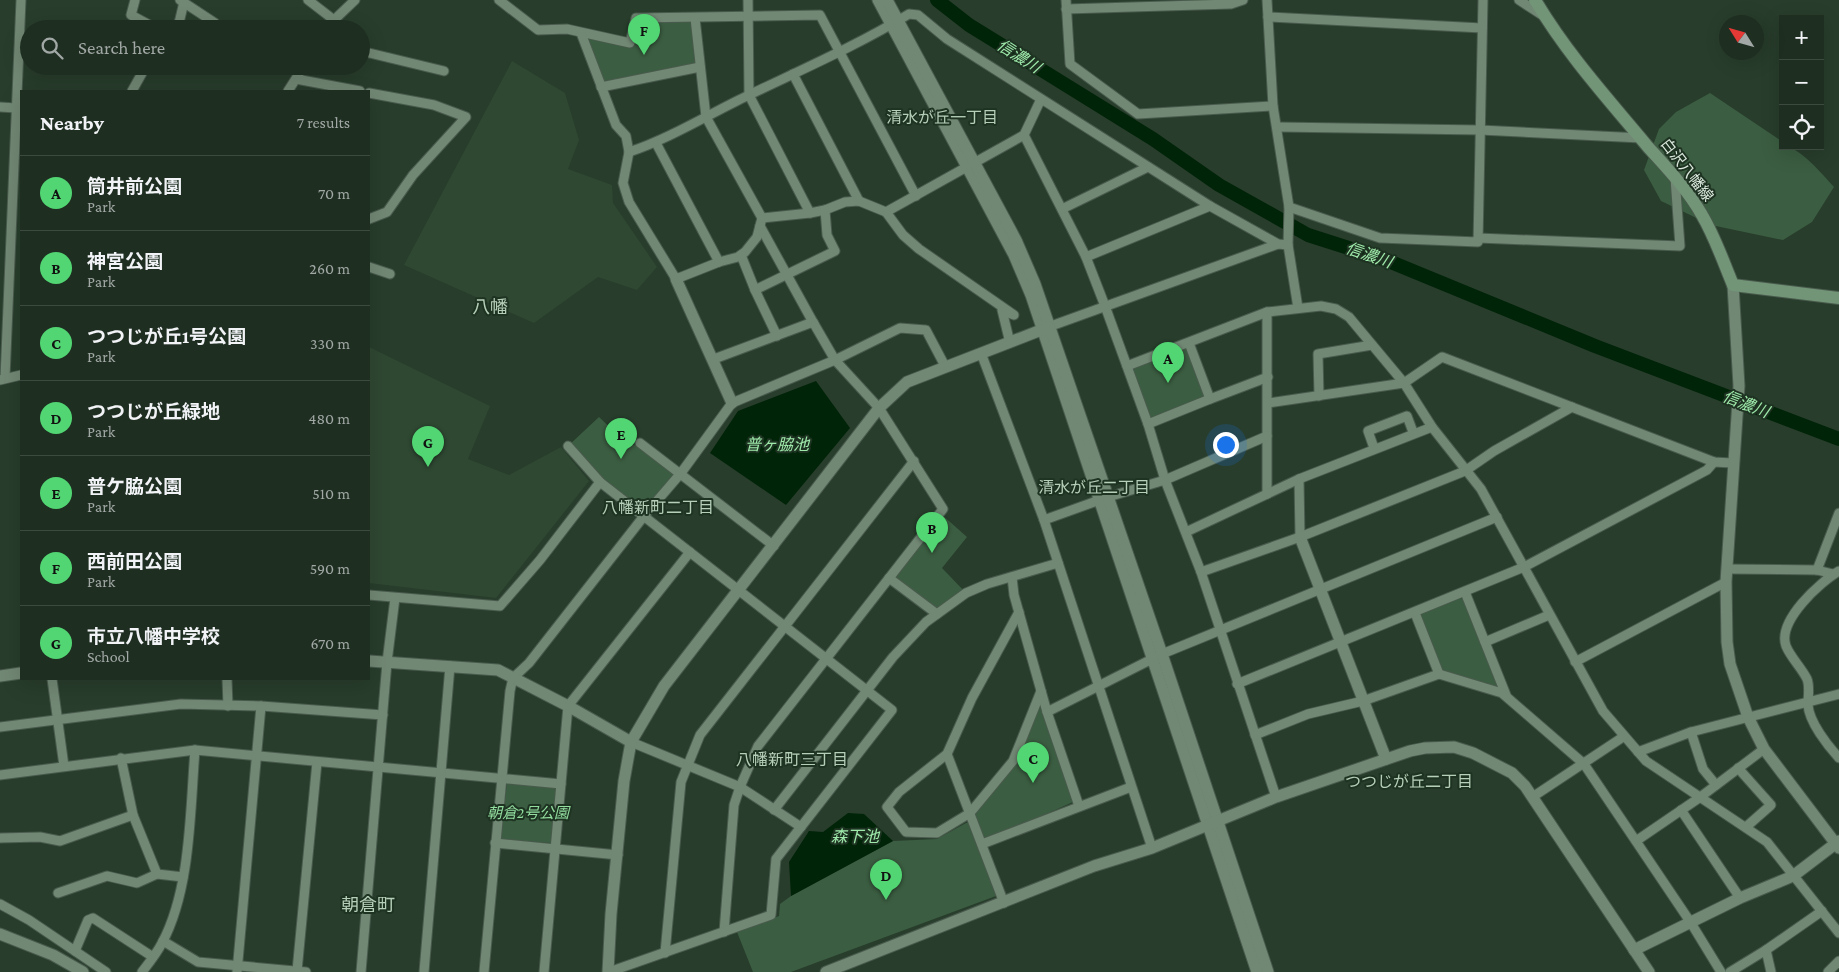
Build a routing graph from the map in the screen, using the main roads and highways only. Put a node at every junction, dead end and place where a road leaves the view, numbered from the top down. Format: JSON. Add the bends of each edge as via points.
{"nodes":[{"id":1,"x":1535,"y":0,"type":"edge"},
{"id":2,"x":1839,"y":298,"type":"edge"}],
"edges":[{"from":1,"to":2,"type":"main road","name":"白沢八幡線","via":[[1575,60],[1702,214],[1732,285]]}]}
